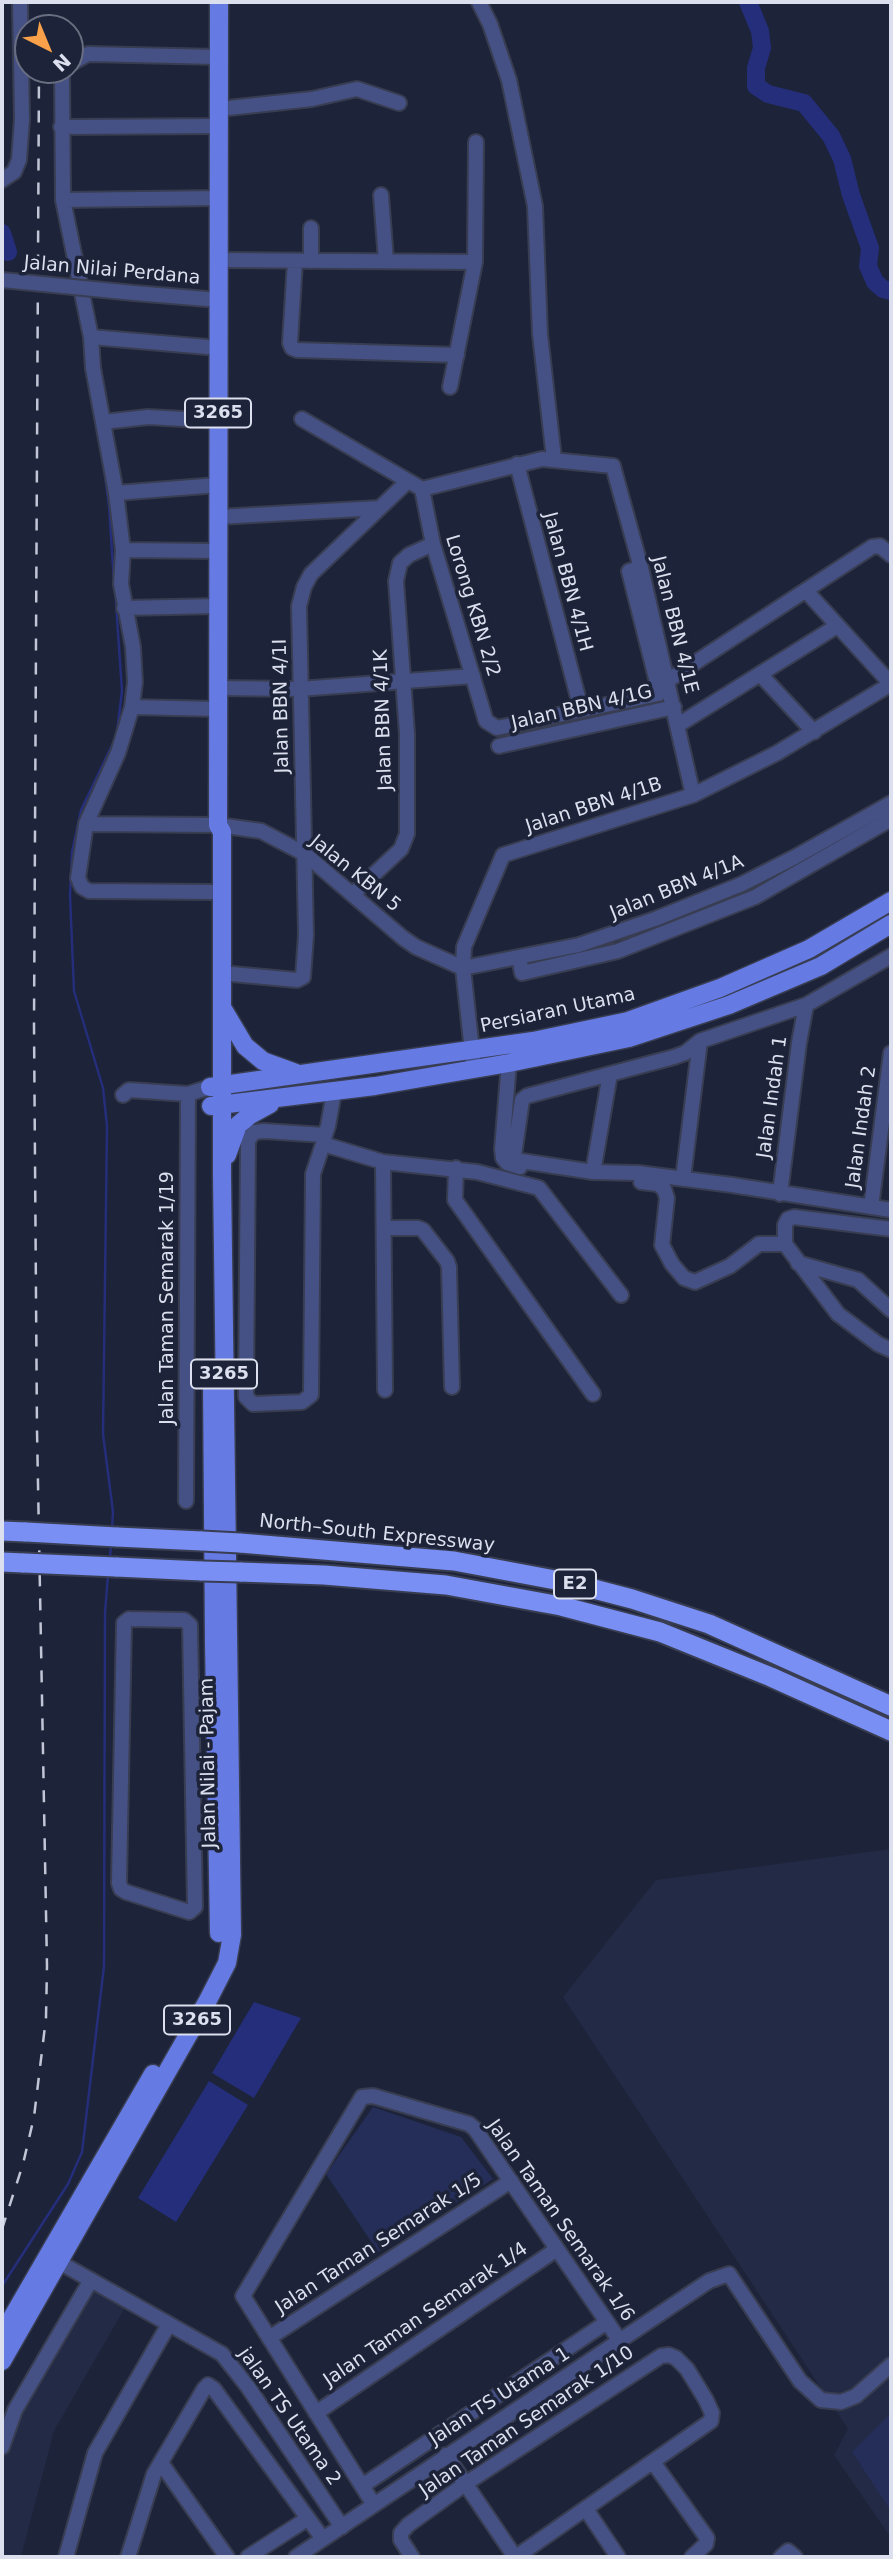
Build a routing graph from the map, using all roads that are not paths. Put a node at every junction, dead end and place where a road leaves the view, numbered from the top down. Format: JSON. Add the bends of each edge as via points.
{"nodes":[{"id":1,"x":20,"y":2,"type":"edge"},
{"id":2,"x":219,"y":2,"type":"edge"},
{"id":3,"x":479,"y":2,"type":"edge"},
{"id":4,"x":84,"y":56,"type":"edge"},
{"id":5,"x":219,"y":57,"type":"junction"},
{"id":6,"x":62,"y":84,"type":"edge"},
{"id":7,"x":399,"y":103,"type":"dead end"},
{"id":8,"x":219,"y":118,"type":"junction"},
{"id":9,"x":61,"y":127,"type":"junction"},
{"id":10,"x":476,"y":142,"type":"dead end"},
{"id":11,"x":2,"y":180,"type":"edge"},
{"id":12,"x":381,"y":195,"type":"dead end"},
{"id":13,"x":219,"y":198,"type":"junction"},
{"id":14,"x":63,"y":200,"type":"junction"},
{"id":15,"x":311,"y":228,"type":"dead end"},
{"id":16,"x":219,"y":260,"type":"junction"},
{"id":17,"x":295,"y":261,"type":"junction"},
{"id":18,"x":311,"y":261,"type":"junction"},
{"id":19,"x":386,"y":261,"type":"junction"},
{"id":20,"x":475,"y":261,"type":"junction"},
{"id":21,"x":2,"y":280,"type":"edge"},
{"id":22,"x":219,"y":300,"type":"junction"},
{"id":23,"x":91,"y":337,"type":"junction"},
{"id":24,"x":219,"y":348,"type":"junction"},
{"id":25,"x":457,"y":355,"type":"junction"},
{"id":26,"x":450,"y":387,"type":"dead end"},
{"id":27,"x":302,"y":419,"type":"dead end"},
{"id":28,"x":218,"y":421,"type":"junction"},
{"id":29,"x":103,"y":422,"type":"junction"},
{"id":30,"x":554,"y":459,"type":"junction"},
{"id":31,"x":517,"y":464,"type":"junction"},
{"id":32,"x":408,"y":481,"type":"junction"},
{"id":33,"x":218,"y":485,"type":"junction"},
{"id":34,"x":422,"y":489,"type":"junction"},
{"id":35,"x":116,"y":494,"type":"junction"},
{"id":36,"x":379,"y":508,"type":"junction"},
{"id":37,"x":218,"y":517,"type":"junction"},
{"id":38,"x":433,"y":544,"type":"junction"},
{"id":39,"x":122,"y":550,"type":"junction"},
{"id":40,"x":218,"y":551,"type":"junction"},
{"id":41,"x":889,"y":553,"type":"edge"},
{"id":42,"x":641,"y":568,"type":"junction"},
{"id":43,"x":807,"y":592,"type":"junction"},
{"id":44,"x":218,"y":606,"type":"junction"},
{"id":45,"x":124,"y":608,"type":"junction"},
{"id":46,"x":837,"y":626,"type":"junction"},
{"id":47,"x":760,"y":674,"type":"junction"},
{"id":48,"x":473,"y":676,"type":"junction"},
{"id":49,"x":667,"y":681,"type":"junction"},
{"id":50,"x":403,"y":683,"type":"junction"},
{"id":51,"x":891,"y":684,"type":"edge"},
{"id":52,"x":218,"y":688,"type":"junction"},
{"id":53,"x":299,"y":689,"type":"junction"},
{"id":54,"x":674,"y":707,"type":"junction"},
{"id":55,"x":132,"y":708,"type":"junction"},
{"id":56,"x":218,"y":709,"type":"junction"},
{"id":57,"x":581,"y":709,"type":"junction"},
{"id":58,"x":678,"y":725,"type":"junction"},
{"id":59,"x":814,"y":732,"type":"junction"},
{"id":60,"x":499,"y":746,"type":"dead end"},
{"id":61,"x":692,"y":794,"type":"junction"},
{"id":62,"x":891,"y":803,"type":"edge"},
{"id":63,"x":891,"y":819,"type":"edge"},
{"id":64,"x":86,"y":824,"type":"junction"},
{"id":65,"x":218,"y":825,"type":"junction"},
{"id":66,"x":305,"y":854,"type":"junction"},
{"id":67,"x":213,"y":892,"type":"junction"},
{"id":68,"x":353,"y":894,"type":"junction"},
{"id":69,"x":891,"y":901,"type":"edge"},
{"id":70,"x":655,"y":919,"type":"junction"},
{"id":71,"x":891,"y":924,"type":"edge"},
{"id":72,"x":661,"y":934,"type":"junction"},
{"id":73,"x":891,"y":956,"type":"edge"},
{"id":74,"x":519,"y":957,"type":"junction"},
{"id":75,"x":463,"y":968,"type":"junction"},
{"id":76,"x":221,"y":973,"type":"junction"},
{"id":77,"x":806,"y":1005,"type":"junction"},
{"id":78,"x":221,"y":1006,"type":"junction"},
{"id":79,"x":700,"y":1041,"type":"junction"},
{"id":80,"x":472,"y":1050,"type":"junction"},
{"id":81,"x":891,"y":1052,"type":"edge"},
{"id":82,"x":509,"y":1063,"type":"junction"},
{"id":83,"x":474,"y":1069,"type":"junction"},
{"id":84,"x":890,"y":1070,"type":"edge"},
{"id":85,"x":300,"y":1074,"type":"junction"},
{"id":86,"x":610,"y":1074,"type":"junction"},
{"id":87,"x":216,"y":1086,"type":"junction"},
{"id":88,"x":334,"y":1092,"type":"junction"},
{"id":89,"x":188,"y":1094,"type":"junction"},
{"id":90,"x":123,"y":1095,"type":"dead end"},
{"id":91,"x":279,"y":1099,"type":"junction"},
{"id":92,"x":216,"y":1105,"type":"junction"},
{"id":93,"x":324,"y":1140,"type":"junction"},
{"id":94,"x":383,"y":1162,"type":"junction"},
{"id":95,"x":456,"y":1168,"type":"junction"},
{"id":96,"x":593,"y":1172,"type":"junction"},
{"id":97,"x":222,"y":1176,"type":"junction"},
{"id":98,"x":683,"y":1179,"type":"junction"},
{"id":99,"x":780,"y":1194,"type":"junction"},
{"id":100,"x":871,"y":1208,"type":"junction"},
{"id":101,"x":891,"y":1210,"type":"edge"},
{"id":102,"x":384,"y":1228,"type":"junction"},
{"id":103,"x":891,"y":1229,"type":"edge"},
{"id":104,"x":785,"y":1244,"type":"junction"},
{"id":105,"x":798,"y":1263,"type":"junction"},
{"id":106,"x":621,"y":1295,"type":"dead end"},
{"id":107,"x":891,"y":1310,"type":"edge"},
{"id":108,"x":891,"y":1350,"type":"edge"},
{"id":109,"x":188,"y":1367,"type":"junction"},
{"id":110,"x":212,"y":1367,"type":"junction"},
{"id":111,"x":452,"y":1387,"type":"dead end"},
{"id":112,"x":385,"y":1390,"type":"dead end"},
{"id":113,"x":593,"y":1394,"type":"dead end"},
{"id":114,"x":186,"y":1501,"type":"dead end"},
{"id":115,"x":2,"y":1531,"type":"edge"},
{"id":116,"x":2,"y":1562,"type":"edge"},
{"id":117,"x":191,"y":1643,"type":"junction"},
{"id":118,"x":214,"y":1643,"type":"junction"},
{"id":119,"x":891,"y":1706,"type":"edge"},
{"id":120,"x":891,"y":1731,"type":"edge"},
{"id":121,"x":193,"y":1749,"type":"junction"},
{"id":122,"x":223,"y":1749,"type":"junction"},
{"id":123,"x":511,"y":2181,"type":"junction"},
{"id":124,"x":557,"y":2249,"type":"junction"},
{"id":125,"x":54,"y":2259,"type":"junction"},
{"id":126,"x":91,"y":2280,"type":"junction"},
{"id":127,"x":607,"y":2322,"type":"junction"},
{"id":128,"x":170,"y":2323,"type":"junction"},
{"id":129,"x":2,"y":2335,"type":"edge"},
{"id":130,"x":269,"y":2338,"type":"junction"},
{"id":131,"x":620,"y":2341,"type":"junction"},
{"id":132,"x":2,"y":2361,"type":"edge"},
{"id":133,"x":891,"y":2365,"type":"edge"},
{"id":134,"x":316,"y":2413,"type":"junction"},
{"id":135,"x":2,"y":2447,"type":"edge"},
{"id":136,"x":446,"y":2455,"type":"junction"},
{"id":137,"x":653,"y":2462,"type":"junction"},
{"id":138,"x":161,"y":2463,"type":"junction"},
{"id":139,"x":465,"y":2484,"type":"junction"},
{"id":140,"x":362,"y":2486,"type":"junction"},
{"id":141,"x":374,"y":2505,"type":"junction"},
{"id":142,"x":586,"y":2509,"type":"junction"},
{"id":143,"x":307,"y":2519,"type":"junction"},
{"id":144,"x":342,"y":2527,"type":"junction"},
{"id":145,"x":323,"y":2539,"type":"junction"},
{"id":146,"x":406,"y":2555,"type":"edge"},
{"id":147,"x":66,"y":2557,"type":"edge"},
{"id":148,"x":128,"y":2557,"type":"edge"},
{"id":149,"x":227,"y":2557,"type":"edge"},
{"id":150,"x":248,"y":2557,"type":"edge"},
{"id":151,"x":296,"y":2557,"type":"edge"},
{"id":152,"x":515,"y":2557,"type":"edge"},
{"id":153,"x":618,"y":2557,"type":"edge"},
{"id":154,"x":692,"y":2557,"type":"edge"}],
"edges":[{"from":1,"to":11,"type":"street","via":[[19,160],[14,172]]},
{"from":2,"to":5,"type":"main road","number":"3265"},
{"from":3,"to":30,"type":"street","via":[[509,80],[535,206],[540,334]]},
{"from":4,"to":5,"type":"street"},
{"from":5,"to":8,"type":"main road","number":"3265"},
{"from":6,"to":9,"type":"street"},
{"from":7,"to":8,"type":"street","via":[[357,89]]},
{"from":8,"to":9,"type":"street"},
{"from":8,"to":13,"type":"main road","number":"3265"},
{"from":9,"to":14,"type":"street"},
{"from":10,"to":20,"type":"street"},
{"from":12,"to":19,"type":"street"},
{"from":13,"to":14,"type":"street"},
{"from":13,"to":16,"type":"main road","number":"3265"},
{"from":14,"to":23,"type":"street"},
{"from":15,"to":18,"type":"street"},
{"from":16,"to":17,"type":"street"},
{"from":16,"to":22,"type":"main road","number":"3265"},
{"from":17,"to":18,"type":"street"},
{"from":17,"to":25,"type":"street","via":[[292,348]]},
{"from":18,"to":19,"type":"street"},
{"from":19,"to":20,"type":"street"},
{"from":20,"to":25,"type":"street"},
{"from":21,"to":22,"type":"street","name":"Jalan Nilai Perdana","bridge":true},
{"from":22,"to":24,"type":"main road","number":"3265"},
{"from":23,"to":24,"type":"street"},
{"from":23,"to":29,"type":"street"},
{"from":24,"to":28,"type":"main road","number":"3265"},
{"from":25,"to":26,"type":"street"},
{"from":27,"to":32,"type":"street"},
{"from":28,"to":29,"type":"street","via":[[148,417]]},
{"from":28,"to":33,"type":"main road","number":"3265"},
{"from":29,"to":35,"type":"street"},
{"from":30,"to":31,"type":"street"},
{"from":30,"to":42,"type":"street","name":"Jalan BBN 4/1E","via":[[613,466]]},
{"from":31,"to":34,"type":"street"},
{"from":31,"to":57,"type":"street","name":"Jalan BBN 4/1H"},
{"from":32,"to":34,"type":"street"},
{"from":32,"to":36,"type":"street","name":"Jalan BBN 4/1I"},
{"from":33,"to":35,"type":"street"},
{"from":33,"to":37,"type":"main road","number":"3265"},
{"from":34,"to":38,"type":"street","name":"Lorong KBN 2/2"},
{"from":35,"to":39,"type":"street"},
{"from":36,"to":37,"type":"street"},
{"from":36,"to":53,"type":"street","name":"Jalan BBN 4/1I","via":[[311,574],[304,587],[299,606]]},
{"from":37,"to":40,"type":"main road","number":"3265"},
{"from":38,"to":48,"type":"street","name":"Lorong KBN 2/2"},
{"from":38,"to":50,"type":"street","name":"Jalan BBN 4/1K","via":[[400,563],[396,581]]},
{"from":39,"to":40,"type":"street"},
{"from":39,"to":45,"type":"street"},
{"from":40,"to":44,"type":"main road","number":"3265"},
{"from":41,"to":43,"type":"street","via":[[880,546],[872,547]]},
{"from":42,"to":49,"type":"street","name":"Jalan BBN 4/1E"},
{"from":42,"to":57,"type":"street","via":[[629,571],[658,695]]},
{"from":43,"to":46,"type":"street"},
{"from":43,"to":49,"type":"street"},
{"from":44,"to":45,"type":"street"},
{"from":44,"to":52,"type":"main road","number":"3265"},
{"from":45,"to":55,"type":"street","via":[[133,647]]},
{"from":46,"to":47,"type":"street"},
{"from":46,"to":51,"type":"street"},
{"from":47,"to":58,"type":"street"},
{"from":47,"to":59,"type":"street"},
{"from":48,"to":50,"type":"street"},
{"from":48,"to":57,"type":"street","name":"Lorong KBN 2/2","via":[[486,721],[497,729]]},
{"from":49,"to":54,"type":"street","name":"Jalan BBN 4/1E"},
{"from":50,"to":53,"type":"street"},
{"from":50,"to":68,"type":"street","name":"Jalan BBN 4/1K","via":[[407,834],[401,849]]},
{"from":51,"to":59,"type":"street","name":"Jalan BBN 4/1B"},
{"from":52,"to":53,"type":"street"},
{"from":52,"to":56,"type":"main road","number":"3265"},
{"from":53,"to":66,"type":"street","name":"Jalan BBN 4/1I"},
{"from":54,"to":58,"type":"street","name":"Jalan BBN 4/1E"},
{"from":54,"to":60,"type":"street","name":"Jalan BBN 4/1G"},
{"from":55,"to":56,"type":"street"},
{"from":55,"to":64,"type":"street","via":[[118,753]]},
{"from":56,"to":65,"type":"main road","number":"3265"},
{"from":58,"to":61,"type":"street","name":"Jalan BBN 4/1E"},
{"from":59,"to":61,"type":"street","name":"Jalan BBN 4/1B"},
{"from":61,"to":75,"type":"street","name":"Jalan BBN 4/1B","via":[[503,855],[464,947]]},
{"from":62,"to":70,"type":"street","name":"Jalan BBN 4/1A","via":[[743,884]]},
{"from":63,"to":72,"type":"street","via":[[755,897]]},
{"from":64,"to":65,"type":"street","name":"Jalan KBN 5"},
{"from":64,"to":67,"type":"street","via":[[79,878],[89,891]]},
{"from":65,"to":66,"type":"street","name":"Jalan KBN 5","via":[[261,831]]},
{"from":65,"to":67,"type":"main road","number":"3265"},
{"from":65,"to":76,"type":"main road","number":"3265","via":[[222,832]]},
{"from":66,"to":68,"type":"street","name":"Jalan KBN 5"},
{"from":66,"to":76,"type":"street","name":"Jalan BBN 4/1I","via":[[303,977]]},
{"from":67,"to":87,"type":"main road","number":"3265"},
{"from":68,"to":75,"type":"street","name":"Jalan KBN 5","via":[[416,947]]},
{"from":69,"to":80,"type":"main road","name":"Persiaran Utama","via":[[809,949],[628,1021]]},
{"from":70,"to":72,"type":"street"},
{"from":70,"to":74,"type":"street","name":"Jalan BBN 4/1A","via":[[579,945]]},
{"from":71,"to":82,"type":"main road","name":"Persiaran Utama","via":[[821,966],[729,1005],[629,1038]]},
{"from":72,"to":74,"type":"street","via":[[618,951],[522,973]]},
{"from":73,"to":77,"type":"street"},
{"from":74,"to":75,"type":"street","name":"Jalan BBN 4/1A"},
{"from":75,"to":80,"type":"street","name":"Jalan BBN 4/1B"},
{"from":76,"to":78,"type":"main road","number":"3265"},
{"from":77,"to":79,"type":"street"},
{"from":77,"to":99,"type":"street","name":"Jalan Indah 1"},
{"from":78,"to":85,"type":"main road","via":[[245,1046],[262,1061]]},
{"from":78,"to":87,"type":"main road","number":"3265"},
{"from":79,"to":86,"type":"street","via":[[685,1053]]},
{"from":79,"to":98,"type":"street"},
{"from":80,"to":83,"type":"street","name":"Jalan BBN 4/1B"},
{"from":80,"to":85,"type":"main road","name":"Persiaran Utama"},
{"from":81,"to":84,"type":"street","name":"Jalan Indah 2"},
{"from":82,"to":83,"type":"main road","name":"Persiaran Utama"},
{"from":82,"to":104,"type":"street","via":[[502,1149],[507,1163],[658,1184],[667,1198],[662,1245],[684,1278],[695,1282],[730,1266],[759,1244]]},
{"from":83,"to":88,"type":"main road","name":"Persiaran Utama"},
{"from":84,"to":100,"type":"street","name":"Jalan Indah 2"},
{"from":85,"to":87,"type":"main road","name":"Persiaran Utama"},
{"from":86,"to":96,"type":"street"},
{"from":86,"to":96,"type":"street","via":[[522,1100],[515,1160]]},
{"from":87,"to":89,"type":"street"},
{"from":87,"to":92,"type":"main road","number":"3265"},
{"from":88,"to":91,"type":"main road","name":"Persiaran Utama"},
{"from":88,"to":93,"type":"street"},
{"from":89,"to":90,"type":"street","via":[[129,1090]]},
{"from":89,"to":92,"type":"street"},
{"from":89,"to":109,"type":"street","name":"Jalan Taman Semarak 1/19"},
{"from":91,"to":92,"type":"main road","name":"Persiaran Utama"},
{"from":91,"to":97,"type":"main road","via":[[238,1125]]},
{"from":92,"to":97,"type":"main road","name":"Jalan Nilai - Pajam","number":"3265"},
{"from":92,"to":110,"type":"main road","name":"Jalan Nilai - Pajam","number":"3265"},
{"from":93,"to":93,"type":"street","via":[[313,1174],[311,1395],[302,1402],[253,1404],[246,1397],[248,1140],[254,1132],[264,1131]]},
{"from":93,"to":94,"type":"street"},
{"from":94,"to":95,"type":"street"},
{"from":94,"to":102,"type":"street"},
{"from":95,"to":106,"type":"street","via":[[539,1188]]},
{"from":95,"to":113,"type":"street","via":[[455,1200]]},
{"from":96,"to":98,"type":"street"},
{"from":97,"to":122,"type":"main road","name":"Jalan Nilai - Pajam","number":"3265"},
{"from":98,"to":99,"type":"street"},
{"from":99,"to":100,"type":"street"},
{"from":100,"to":101,"type":"street"},
{"from":102,"to":111,"type":"street","via":[[424,1230],[447,1261]]},
{"from":102,"to":112,"type":"street"},
{"from":103,"to":104,"type":"street","via":[[794,1217],[785,1225]]},
{"from":104,"to":105,"type":"street"},
{"from":105,"to":107,"type":"street","via":[[858,1280]]},
{"from":105,"to":108,"type":"street","via":[[838,1314]]},
{"from":109,"to":110,"type":"street"},
{"from":109,"to":114,"type":"street","name":"Jalan Taman Semarak 1/19"},
{"from":110,"to":118,"type":"main road","name":"Jalan Nilai - Pajam","number":"3265"},
{"from":115,"to":119,"type":"highway","name":"North–South Expressway","number":"E2","bridge":true,"via":[[240,1543],[454,1561],[570,1583],[709,1624]]},
{"from":116,"to":120,"type":"highway","number":"E2","bridge":true,"via":[[324,1575],[446,1585],[561,1606],[660,1633]]},
{"from":117,"to":118,"type":"street"},
{"from":117,"to":121,"type":"street"},
{"from":117,"to":121,"type":"street","via":[[190,1625],[184,1620],[129,1619],[124,1623],[119,1883],[126,1892],[189,1912],[195,1907]]},
{"from":118,"to":122,"type":"main road","name":"Jalan Nilai - Pajam","number":"3265"},
{"from":121,"to":122,"type":"street"},
{"from":122,"to":125,"type":"main road","name":"Jalan Nilai - Pajam","number":"3265","via":[[232,1893],[227,1963]]},
{"from":123,"to":124,"type":"street","name":"Jalan Taman Semarak 1/6"},
{"from":123,"to":130,"type":"street","name":"Jalan Taman Semarak 1/5"},
{"from":123,"to":130,"type":"street","name":"Jalan Taman Semarak 1/6","via":[[469,2124],[373,2095],[362,2097],[243,2296]]},
{"from":124,"to":127,"type":"street","name":"Jalan Taman Semarak 1/6"},
{"from":124,"to":134,"type":"street","name":"Jalan Taman Semarak 1/4"},
{"from":125,"to":126,"type":"street","name":"jalan TS Utama 2"},
{"from":125,"to":129,"type":"main road","name":"Jalan Nilai - Pajam","number":"3265"},
{"from":125,"to":132,"type":"main road","name":"Jalan Nilai - Pajam","number":"3265"},
{"from":126,"to":128,"type":"street","name":"jalan TS Utama 2"},
{"from":126,"to":135,"type":"street","via":[[15,2410]]},
{"from":127,"to":131,"type":"street","name":"Jalan Taman Semarak 1/6"},
{"from":127,"to":140,"type":"street"},
{"from":128,"to":144,"type":"street","name":"jalan TS Utama 2","via":[[212,2347],[233,2366]]},
{"from":128,"to":147,"type":"street","via":[[95,2453]]},
{"from":130,"to":134,"type":"street","name":"Jalan Taman Semarak 1/6"},
{"from":131,"to":133,"type":"street","name":"Jalan TS Utama 1","via":[[709,2281],[729,2274],[800,2381],[821,2400],[841,2402],[856,2396]]},
{"from":131,"to":136,"type":"street","name":"Jalan TS Utama 1"},
{"from":134,"to":140,"type":"street","name":"Jalan Taman Semarak 1/6"},
{"from":136,"to":139,"type":"street"},
{"from":136,"to":141,"type":"street","name":"Jalan TS Utama 1"},
{"from":137,"to":139,"type":"street","name":"Jalan Taman Semarak 1/10","via":[[711,2421],[712,2413],[691,2376],[669,2355]]},
{"from":137,"to":142,"type":"street"},
{"from":137,"to":154,"type":"street","via":[[708,2541]]},
{"from":138,"to":143,"type":"street","via":[[208,2385]]},
{"from":138,"to":148,"type":"street"},
{"from":138,"to":149,"type":"street"},
{"from":139,"to":146,"type":"street","name":"Jalan Taman Semarak 1/10","via":[[401,2533]]},
{"from":139,"to":152,"type":"street"},
{"from":140,"to":141,"type":"street","name":"Jalan Taman Semarak 1/6"},
{"from":141,"to":144,"type":"street","name":"Jalan TS Utama 1"},
{"from":142,"to":152,"type":"street"},
{"from":142,"to":153,"type":"street"},
{"from":143,"to":145,"type":"street"},
{"from":143,"to":150,"type":"street"},
{"from":144,"to":145,"type":"street","name":"Jalan TS Utama 1"},
{"from":145,"to":151,"type":"street","name":"Jalan TS Utama 1"}]}
